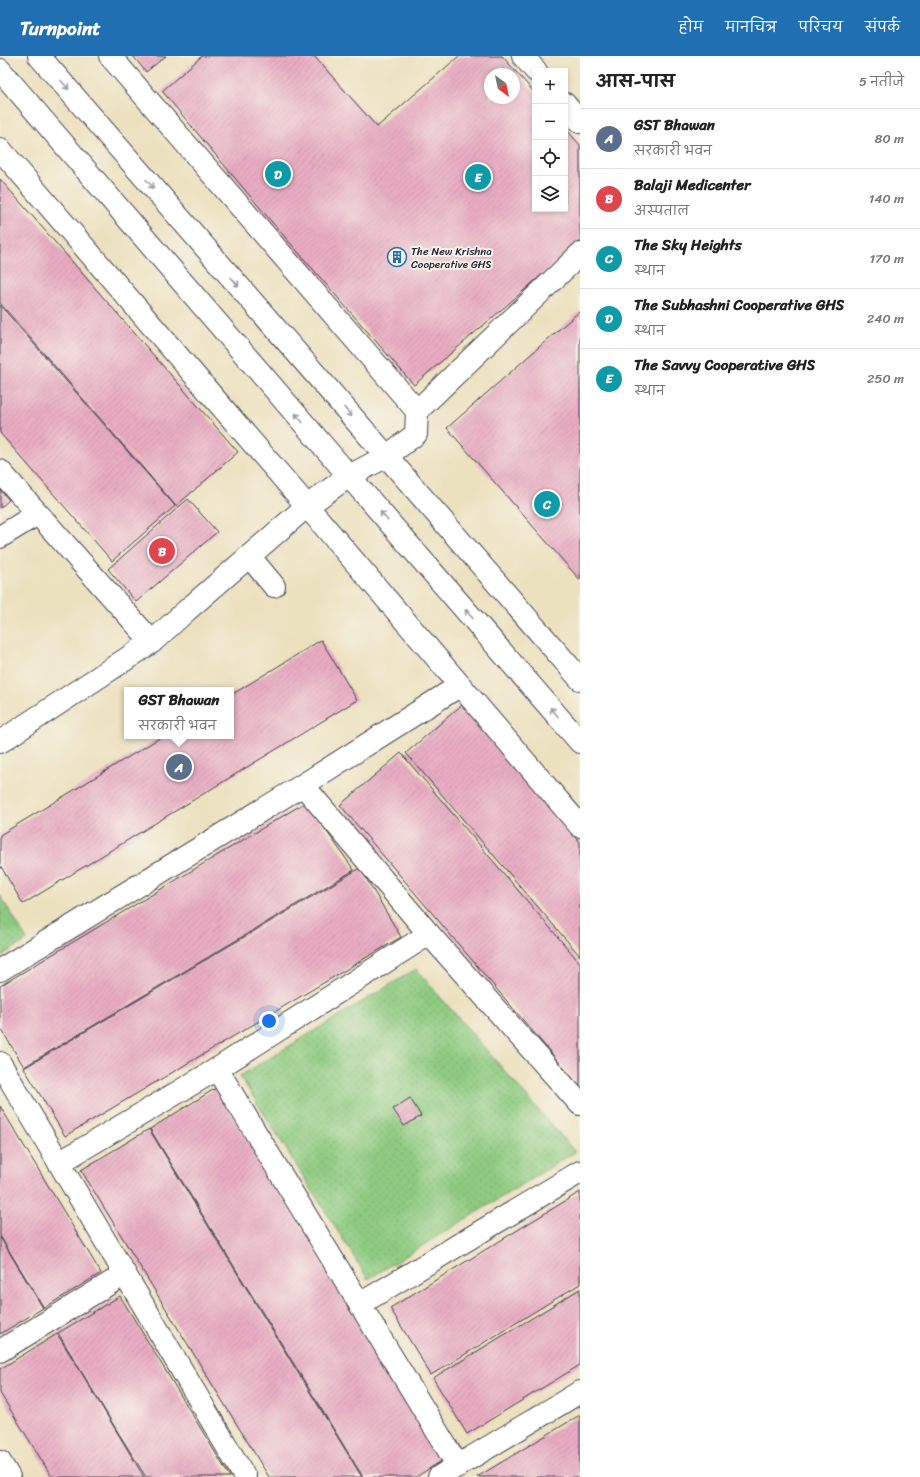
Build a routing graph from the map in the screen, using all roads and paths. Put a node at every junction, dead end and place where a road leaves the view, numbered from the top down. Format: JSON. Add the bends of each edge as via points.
{"nodes":[{"id":1,"x":39,"y":56,"type":"edge"},
{"id":2,"x":110,"y":56,"type":"edge"},
{"id":3,"x":523,"y":56,"type":"edge"},
{"id":4,"x":533,"y":68,"type":"edge"},
{"id":5,"x":0,"y":70,"type":"edge"},
{"id":6,"x":568,"y":108,"type":"edge"},
{"id":7,"x":580,"y":122,"type":"edge"},
{"id":8,"x":0,"y":149,"type":"edge"},
{"id":9,"x":580,"y":254,"type":"edge"},
{"id":10,"x":417,"y":411,"type":"junction"},
{"id":11,"x":387,"y":456,"type":"junction"},
{"id":12,"x":0,"y":471,"type":"edge"},
{"id":13,"x":348,"y":476,"type":"junction"},
{"id":14,"x":307,"y":506,"type":"junction"},
{"id":15,"x":37,"y":514,"type":"junction"},
{"id":16,"x":0,"y":537,"type":"edge"},
{"id":17,"x":249,"y":556,"type":"junction"},
{"id":18,"x":274,"y":586,"type":"dead end"},
{"id":19,"x":152,"y":642,"type":"junction"},
{"id":20,"x":580,"y":679,"type":"edge"},
{"id":21,"x":459,"y":686,"type":"junction"},
{"id":22,"x":0,"y":742,"type":"edge"},
{"id":23,"x":580,"y":742,"type":"edge"},
{"id":24,"x":303,"y":785,"type":"junction"},
{"id":25,"x":580,"y":826,"type":"edge"},
{"id":26,"x":429,"y":934,"type":"junction"},
{"id":27,"x":0,"y":970,"type":"edge"},
{"id":28,"x":0,"y":1063,"type":"edge"},
{"id":29,"x":217,"y":1069,"type":"junction"},
{"id":30,"x":580,"y":1104,"type":"edge"},
{"id":31,"x":59,"y":1162,"type":"junction"},
{"id":32,"x":580,"y":1172,"type":"edge"},
{"id":33,"x":125,"y":1274,"type":"junction"},
{"id":34,"x":360,"y":1304,"type":"junction"},
{"id":35,"x":0,"y":1351,"type":"edge"},
{"id":36,"x":580,"y":1392,"type":"edge"},
{"id":37,"x":0,"y":1462,"type":"edge"},
{"id":38,"x":458,"y":1466,"type":"junction"},
{"id":39,"x":9,"y":1477,"type":"edge"},
{"id":40,"x":245,"y":1477,"type":"edge"},
{"id":41,"x":440,"y":1477,"type":"edge"}],
"edges":[{"from":1,"to":11,"type":"street","one_way":true},
{"from":2,"to":10,"type":"street"},
{"from":3,"to":4,"type":"street"},
{"from":13,"to":5,"type":"street","one_way":true},
{"from":6,"to":7,"type":"street"},
{"from":8,"to":14,"type":"street"},
{"from":9,"to":10,"type":"street"},
{"from":10,"to":11,"type":"street","via":[[416,434]]},
{"from":11,"to":13,"type":"street"},
{"from":11,"to":20,"type":"street"},
{"from":12,"to":15,"type":"street"},
{"from":13,"to":14,"type":"street"},
{"from":23,"to":13,"type":"street","one_way":true},
{"from":14,"to":17,"type":"street"},
{"from":14,"to":21,"type":"street"},
{"from":15,"to":16,"type":"street"},
{"from":15,"to":19,"type":"street"},
{"from":17,"to":18,"type":"street"},
{"from":17,"to":19,"type":"street"},
{"from":19,"to":22,"type":"street"},
{"from":21,"to":24,"type":"street"},
{"from":21,"to":25,"type":"street"},
{"from":24,"to":26,"type":"street"},
{"from":24,"to":27,"type":"street"},
{"from":26,"to":29,"type":"street"},
{"from":26,"to":30,"type":"street"},
{"from":28,"to":31,"type":"street"},
{"from":29,"to":31,"type":"street"},
{"from":29,"to":34,"type":"street"},
{"from":31,"to":33,"type":"street"},
{"from":32,"to":34,"type":"street"},
{"from":33,"to":35,"type":"street"},
{"from":33,"to":40,"type":"street"},
{"from":34,"to":38,"type":"street"},
{"from":36,"to":38,"type":"street"},
{"from":37,"to":39,"type":"street"},
{"from":38,"to":41,"type":"street"}]}
